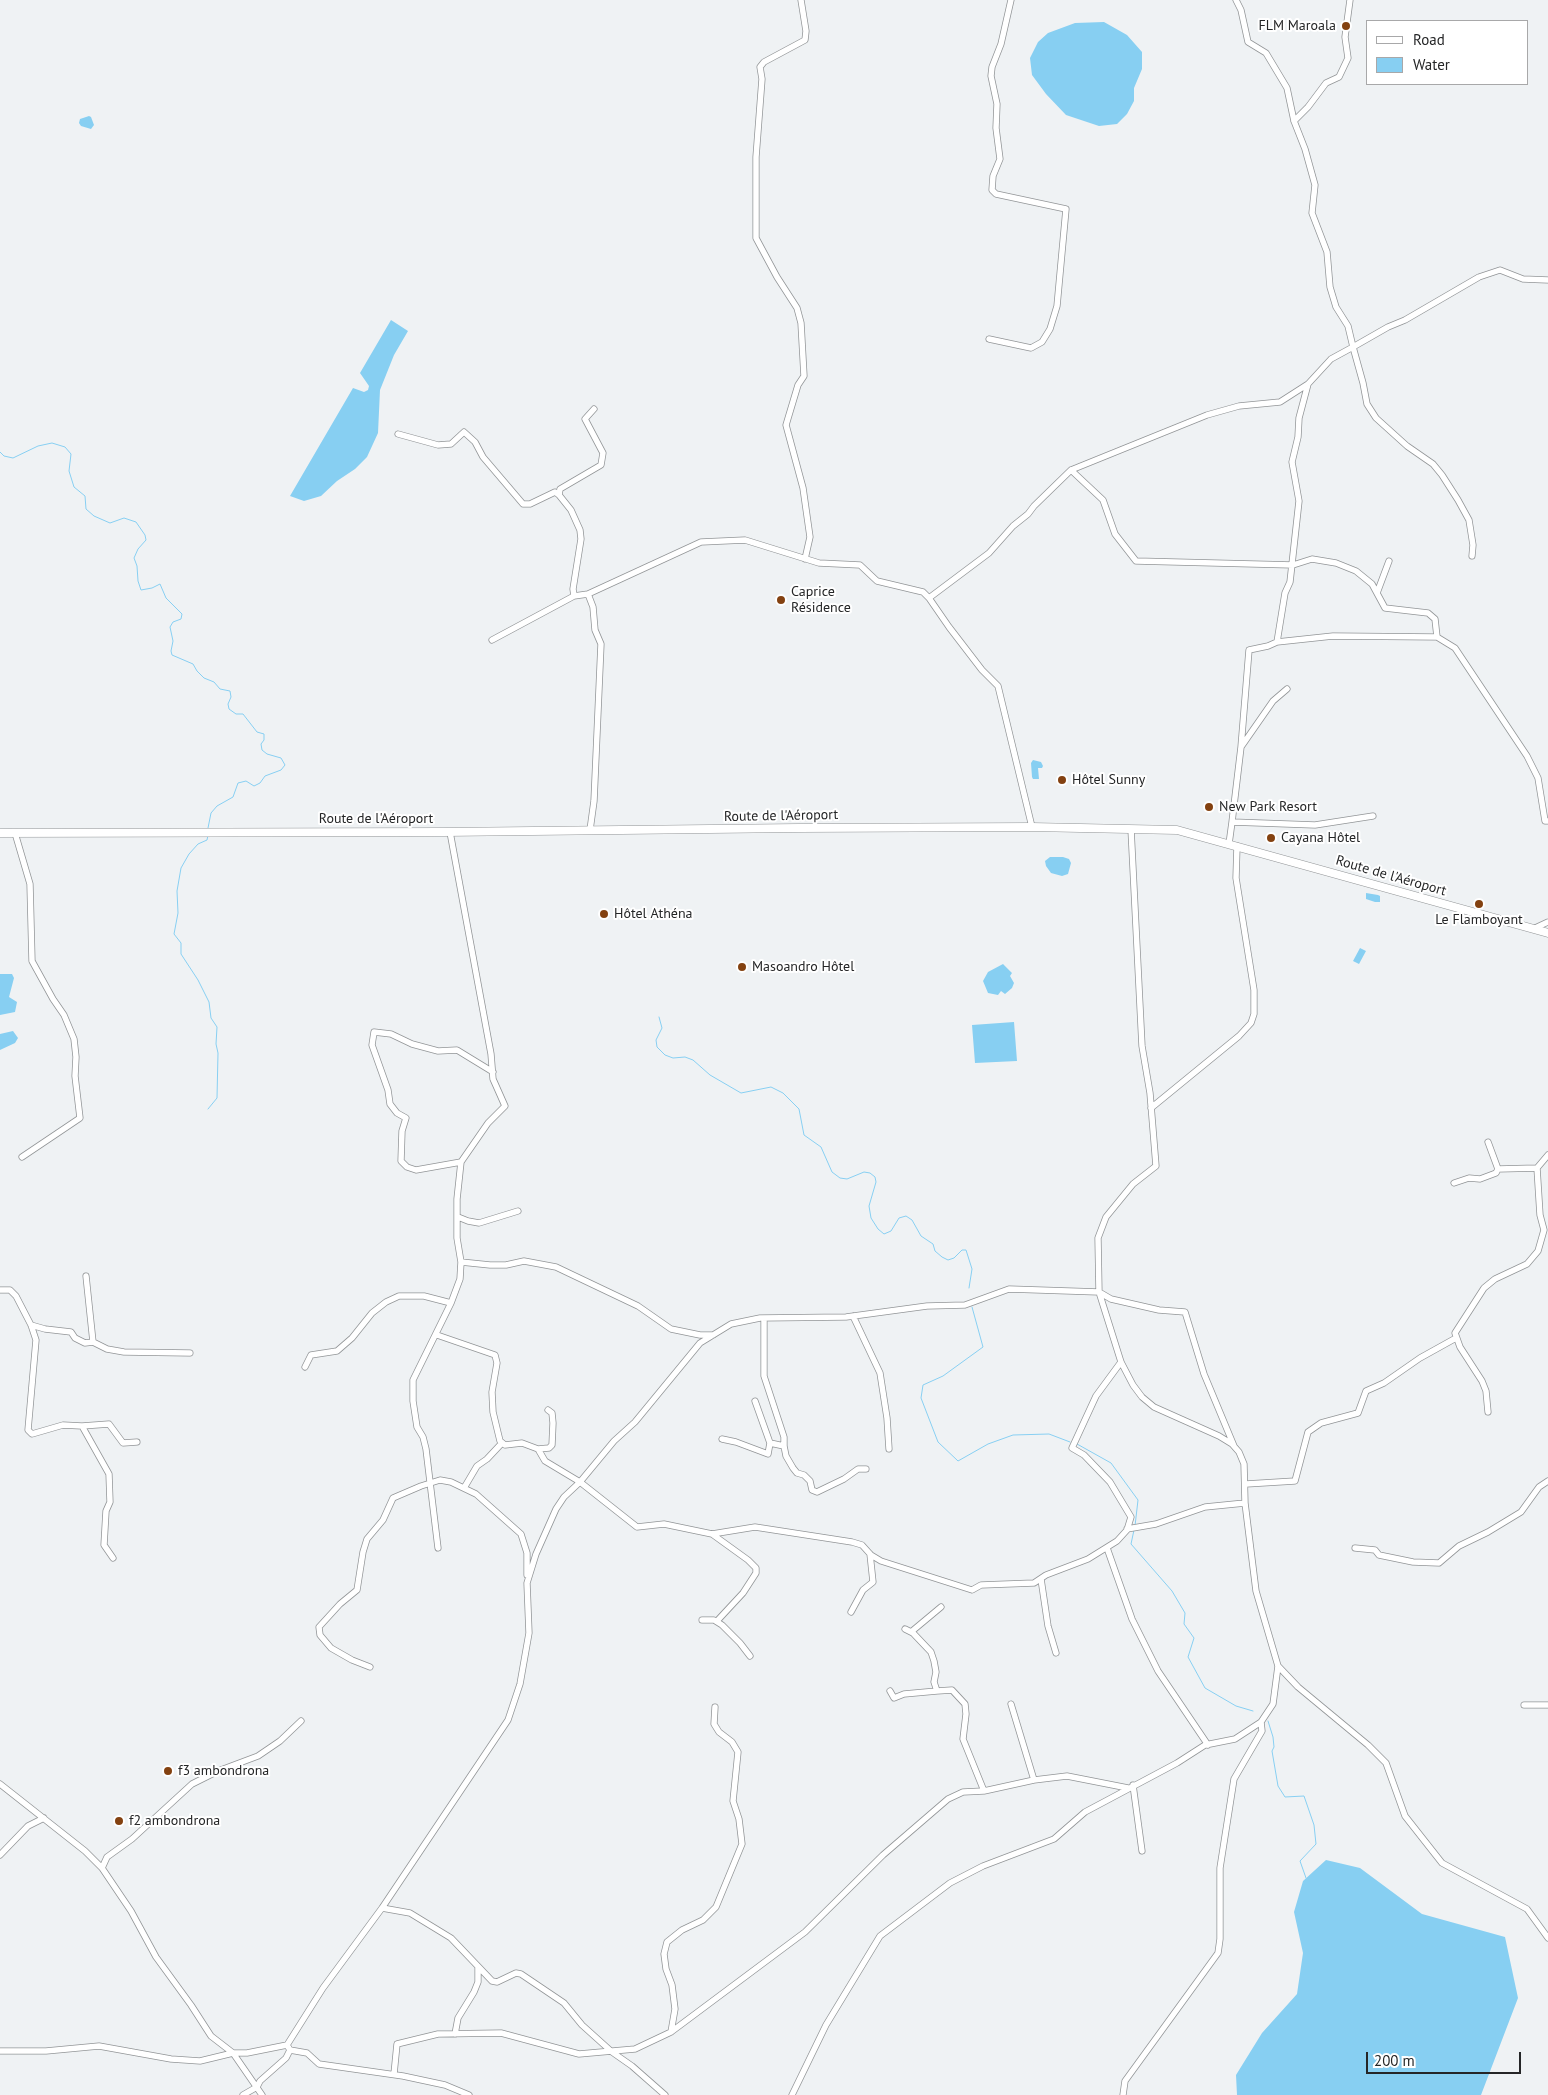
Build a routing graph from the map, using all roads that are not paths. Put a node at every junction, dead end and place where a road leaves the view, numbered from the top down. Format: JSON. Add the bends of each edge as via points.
{"nodes":[{"id":1,"x":801,"y":0,"type":"edge"},
{"id":2,"x":1011,"y":0,"type":"edge"},
{"id":3,"x":1236,"y":0,"type":"edge"},
{"id":4,"x":1350,"y":0,"type":"edge"},
{"id":5,"x":1294,"y":121,"type":"junction"},
{"id":6,"x":1548,"y":280,"type":"edge"},
{"id":7,"x":989,"y":339,"type":"dead end"},
{"id":8,"x":1353,"y":347,"type":"junction"},
{"id":9,"x":1308,"y":384,"type":"junction"},
{"id":10,"x":594,"y":409,"type":"dead end"},
{"id":11,"x":398,"y":434,"type":"dead end"},
{"id":12,"x":1071,"y":470,"type":"junction"},
{"id":13,"x":559,"y":495,"type":"junction"},
{"id":14,"x":1472,"y":556,"type":"dead end"},
{"id":15,"x":805,"y":559,"type":"junction"},
{"id":16,"x":1389,"y":561,"type":"dead end"},
{"id":17,"x":1293,"y":565,"type":"junction"},
{"id":18,"x":1377,"y":593,"type":"junction"},
{"id":19,"x":588,"y":594,"type":"junction"},
{"id":20,"x":574,"y":596,"type":"junction"},
{"id":21,"x":929,"y":598,"type":"junction"},
{"id":22,"x":1437,"y":637,"type":"junction"},
{"id":23,"x":492,"y":640,"type":"dead end"},
{"id":24,"x":1277,"y":642,"type":"junction"},
{"id":25,"x":1287,"y":689,"type":"dead end"},
{"id":26,"x":1241,"y":746,"type":"junction"},
{"id":27,"x":1373,"y":816,"type":"dead end"},
{"id":28,"x":1548,"y":821,"type":"edge"},
{"id":29,"x":1232,"y":822,"type":"junction"},
{"id":30,"x":590,"y":827,"type":"junction"},
{"id":31,"x":1032,"y":827,"type":"junction"},
{"id":32,"x":1131,"y":829,"type":"junction"},
{"id":33,"x":450,"y":832,"type":"junction"},
{"id":34,"x":0,"y":833,"type":"edge"},
{"id":35,"x":15,"y":833,"type":"junction"},
{"id":36,"x":1229,"y":844,"type":"junction"},
{"id":37,"x":1238,"y":846,"type":"junction"},
{"id":38,"x":1548,"y":922,"type":"edge"},
{"id":39,"x":1533,"y":929,"type":"junction"},
{"id":40,"x":1548,"y":933,"type":"edge"},
{"id":41,"x":493,"y":1072,"type":"junction"},
{"id":42,"x":1151,"y":1108,"type":"junction"},
{"id":43,"x":1488,"y":1142,"type":"dead end"},
{"id":44,"x":1548,"y":1155,"type":"edge"},
{"id":45,"x":22,"y":1157,"type":"dead end"},
{"id":46,"x":461,"y":1162,"type":"junction"},
{"id":47,"x":1537,"y":1168,"type":"junction"},
{"id":48,"x":1498,"y":1169,"type":"junction"},
{"id":49,"x":1454,"y":1183,"type":"dead end"},
{"id":50,"x":518,"y":1211,"type":"dead end"},
{"id":51,"x":458,"y":1217,"type":"junction"},
{"id":52,"x":461,"y":1262,"type":"junction"},
{"id":53,"x":86,"y":1276,"type":"dead end"},
{"id":54,"x":0,"y":1290,"type":"edge"},
{"id":55,"x":1099,"y":1292,"type":"junction"},
{"id":56,"x":451,"y":1303,"type":"junction"},
{"id":57,"x":853,"y":1316,"type":"junction"},
{"id":58,"x":764,"y":1318,"type":"junction"},
{"id":59,"x":31,"y":1325,"type":"junction"},
{"id":60,"x":437,"y":1335,"type":"junction"},
{"id":61,"x":714,"y":1335,"type":"junction"},
{"id":62,"x":1456,"y":1338,"type":"junction"},
{"id":63,"x":93,"y":1342,"type":"junction"},
{"id":64,"x":190,"y":1353,"type":"dead end"},
{"id":65,"x":1121,"y":1362,"type":"junction"},
{"id":66,"x":304,"y":1367,"type":"dead end"},
{"id":67,"x":755,"y":1401,"type":"dead end"},
{"id":68,"x":548,"y":1410,"type":"dead end"},
{"id":69,"x":1488,"y":1412,"type":"dead end"},
{"id":70,"x":82,"y":1426,"type":"junction"},
{"id":71,"x":722,"y":1439,"type":"dead end"},
{"id":72,"x":136,"y":1442,"type":"dead end"},
{"id":73,"x":502,"y":1443,"type":"junction"},
{"id":74,"x":770,"y":1443,"type":"junction"},
{"id":75,"x":784,"y":1446,"type":"junction"},
{"id":76,"x":1234,"y":1446,"type":"junction"},
{"id":77,"x":538,"y":1449,"type":"junction"},
{"id":78,"x":889,"y":1449,"type":"dead end"},
{"id":79,"x":866,"y":1469,"type":"dead end"},
{"id":80,"x":1548,"y":1481,"type":"edge"},
{"id":81,"x":432,"y":1482,"type":"junction"},
{"id":82,"x":580,"y":1482,"type":"junction"},
{"id":83,"x":1246,"y":1484,"type":"junction"},
{"id":84,"x":464,"y":1488,"type":"junction"},
{"id":85,"x":1245,"y":1503,"type":"junction"},
{"id":86,"x":1127,"y":1529,"type":"junction"},
{"id":87,"x":712,"y":1534,"type":"junction"},
{"id":88,"x":438,"y":1548,"type":"dead end"},
{"id":89,"x":1107,"y":1548,"type":"junction"},
{"id":90,"x":1355,"y":1548,"type":"dead end"},
{"id":91,"x":870,"y":1554,"type":"junction"},
{"id":92,"x":113,"y":1558,"type":"dead end"},
{"id":93,"x":1041,"y":1579,"type":"junction"},
{"id":94,"x":527,"y":1582,"type":"junction"},
{"id":95,"x":941,"y":1607,"type":"dead end"},
{"id":96,"x":851,"y":1612,"type":"dead end"},
{"id":97,"x":702,"y":1620,"type":"dead end"},
{"id":98,"x":717,"y":1621,"type":"junction"},
{"id":99,"x":1056,"y":1653,"type":"dead end"},
{"id":100,"x":750,"y":1656,"type":"dead end"},
{"id":101,"x":1278,"y":1666,"type":"junction"},
{"id":102,"x":370,"y":1667,"type":"dead end"},
{"id":103,"x":890,"y":1691,"type":"dead end"},
{"id":104,"x":937,"y":1691,"type":"junction"},
{"id":105,"x":1011,"y":1704,"type":"dead end"},
{"id":106,"x":1524,"y":1705,"type":"dead end"},
{"id":107,"x":1548,"y":1705,"type":"edge"},
{"id":108,"x":715,"y":1707,"type":"dead end"},
{"id":109,"x":301,"y":1721,"type":"dead end"},
{"id":110,"x":1261,"y":1722,"type":"junction"},
{"id":111,"x":1208,"y":1745,"type":"junction"},
{"id":112,"x":1034,"y":1780,"type":"junction"},
{"id":113,"x":0,"y":1784,"type":"edge"},
{"id":114,"x":1131,"y":1786,"type":"junction"},
{"id":115,"x":984,"y":1791,"type":"junction"},
{"id":116,"x":44,"y":1818,"type":"junction"},
{"id":117,"x":1142,"y":1851,"type":"dead end"},
{"id":118,"x":0,"y":1855,"type":"edge"},
{"id":119,"x":102,"y":1868,"type":"junction"},
{"id":120,"x":382,"y":1908,"type":"junction"},
{"id":121,"x":1548,"y":1938,"type":"edge"},
{"id":122,"x":478,"y":1967,"type":"junction"},
{"id":123,"x":670,"y":2032,"type":"junction"},
{"id":124,"x":455,"y":2034,"type":"junction"},
{"id":125,"x":288,"y":2048,"type":"junction"},
{"id":126,"x":0,"y":2052,"type":"edge"},
{"id":127,"x":612,"y":2052,"type":"junction"},
{"id":128,"x":233,"y":2053,"type":"junction"},
{"id":129,"x":394,"y":2074,"type":"junction"},
{"id":130,"x":257,"y":2087,"type":"junction"},
{"id":131,"x":243,"y":2095,"type":"edge"},
{"id":132,"x":262,"y":2095,"type":"edge"},
{"id":133,"x":469,"y":2095,"type":"edge"},
{"id":134,"x":665,"y":2095,"type":"edge"},
{"id":135,"x":792,"y":2095,"type":"edge"},
{"id":136,"x":1123,"y":2095,"type":"edge"}],
"edges":[{"from":1,"to":15,"type":"street","via":[[806,40],[760,66],[756,238],[797,308],[800,323],[804,376],[798,385],[786,425],[803,488],[810,537]]},
{"from":2,"to":7,"type":"street","via":[[991,76],[997,104],[1000,159],[993,176],[992,190],[996,194],[1066,209],[1057,306],[1046,336],[1031,348]]},
{"from":3,"to":5,"type":"street","via":[[1248,42],[1266,53],[1287,88]]},
{"from":4,"to":5,"type":"street","via":[[1345,37],[1348,58],[1339,77],[1326,83]]},
{"from":5,"to":8,"type":"street","via":[[1306,149],[1314,185],[1312,213],[1327,252],[1330,288],[1336,307],[1348,326]]},
{"from":6,"to":8,"type":"street","via":[[1523,279],[1500,270],[1486,274]]},
{"from":8,"to":9,"type":"street","via":[[1331,359]]},
{"from":8,"to":14,"type":"street","via":[[1367,404],[1376,418],[1442,475],[1469,520]]},
{"from":9,"to":12,"type":"street","via":[[1280,402],[1239,406],[1207,415]]},
{"from":9,"to":17,"type":"street","via":[[1292,462],[1299,501]]},
{"from":10,"to":13,"type":"street","via":[[585,419],[603,453],[601,465],[560,489]]},
{"from":11,"to":13,"type":"street","via":[[438,445],[451,444],[464,432],[523,504],[530,504],[554,492]]},
{"from":12,"to":17,"type":"street","via":[[1103,500],[1115,534],[1136,561]]},
{"from":12,"to":21,"type":"street","via":[[989,552]]},
{"from":13,"to":20,"type":"street","via":[[571,510],[580,530]]},
{"from":15,"to":19,"type":"street","via":[[744,540],[701,542]]},
{"from":15,"to":21,"type":"street","via":[[860,565],[877,581],[923,592]]},
{"from":16,"to":18,"type":"street"},
{"from":17,"to":18,"type":"street","via":[[1312,559],[1336,563],[1356,571],[1372,584]]},
{"from":17,"to":24,"type":"street"},
{"from":18,"to":22,"type":"street","via":[[1385,608],[1428,613],[1435,619]]},
{"from":19,"to":20,"type":"street"},
{"from":19,"to":30,"type":"street","via":[[593,607],[594,630],[601,644]]},
{"from":20,"to":23,"type":"street"},
{"from":21,"to":31,"type":"street","via":[[982,670],[998,686]]},
{"from":22,"to":24,"type":"street","via":[[1333,636]]},
{"from":22,"to":28,"type":"street","via":[[1455,648],[1527,756],[1538,778],[1545,821]]},
{"from":24,"to":26,"type":"street","via":[[1249,650]]},
{"from":25,"to":26,"type":"street","via":[[1273,701]]},
{"from":26,"to":29,"type":"street"},
{"from":27,"to":29,"type":"street","via":[[1315,825]]},
{"from":29,"to":36,"type":"street"},
{"from":30,"to":31,"type":"main road","name":"Route de l'Aéroport"},
{"from":30,"to":33,"type":"main road","name":"Route de l'Aéroport"},
{"from":31,"to":32,"type":"main road","name":"Route de l'Aéroport"},
{"from":32,"to":36,"type":"main road","name":"Route de l'Aéroport","via":[[1177,830]]},
{"from":32,"to":42,"type":"street","via":[[1142,1046]]},
{"from":33,"to":35,"type":"main road","name":"Route de l'Aéroport"},
{"from":33,"to":41,"type":"street"},
{"from":34,"to":35,"type":"main road","name":"Route de l'Aéroport"},
{"from":35,"to":45,"type":"street","via":[[30,884],[32,961],[64,1015],[74,1039],[80,1118]]},
{"from":36,"to":37,"type":"main road","name":"Route de l'Aéroport"},
{"from":37,"to":39,"type":"main road","name":"Route de l'Aéroport"},
{"from":37,"to":42,"type":"street","via":[[1236,878],[1254,990],[1254,1014],[1251,1023],[1239,1036]]},
{"from":38,"to":39,"type":"street"},
{"from":39,"to":40,"type":"main road","name":"Route de l'Aéroport"},
{"from":41,"to":46,"type":"street","via":[[505,1106],[488,1122]]},
{"from":41,"to":46,"type":"street","via":[[457,1050],[438,1051],[391,1034],[374,1032],[372,1045],[390,1104],[406,1118],[401,1161],[416,1170]]},
{"from":42,"to":55,"type":"street","via":[[1156,1166],[1133,1184],[1106,1217],[1098,1238]]},
{"from":43,"to":48,"type":"street"},
{"from":44,"to":47,"type":"street"},
{"from":46,"to":51,"type":"street"},
{"from":47,"to":48,"type":"street"},
{"from":47,"to":62,"type":"street","via":[[1544,1230],[1538,1251],[1527,1264],[1484,1288],[1455,1334]]},
{"from":48,"to":49,"type":"street","via":[[1496,1173],[1480,1179],[1469,1178]]},
{"from":50,"to":51,"type":"street","via":[[479,1223]]},
{"from":51,"to":52,"type":"street"},
{"from":52,"to":56,"type":"street","via":[[460,1279]]},
{"from":52,"to":61,"type":"street","via":[[490,1265],[524,1262],[556,1267],[638,1306],[671,1328]]},
{"from":53,"to":63,"type":"street"},
{"from":54,"to":59,"type":"street","via":[[10,1290],[16,1296]]},
{"from":55,"to":57,"type":"street","via":[[1009,1289],[966,1305],[927,1306]]},
{"from":55,"to":65,"type":"street"},
{"from":55,"to":76,"type":"street","via":[[1159,1310],[1185,1312],[1204,1374]]},
{"from":56,"to":60,"type":"street"},
{"from":56,"to":66,"type":"street","via":[[424,1296],[398,1296],[372,1313],[337,1351],[311,1356]]},
{"from":57,"to":58,"type":"street"},
{"from":57,"to":78,"type":"street","via":[[880,1373]]},
{"from":58,"to":61,"type":"street","via":[[731,1324]]},
{"from":58,"to":75,"type":"street","via":[[764,1376]]},
{"from":59,"to":63,"type":"street","via":[[71,1332],[85,1343]]},
{"from":59,"to":70,"type":"street","via":[[36,1340],[28,1430],[32,1434],[63,1424]]},
{"from":60,"to":73,"type":"street","via":[[495,1355],[493,1412]]},
{"from":60,"to":81,"type":"street","via":[[413,1380],[417,1428],[423,1438]]},
{"from":61,"to":82,"type":"street","via":[[700,1343]]},
{"from":62,"to":69,"type":"street","via":[[1482,1381]]},
{"from":62,"to":83,"type":"street","via":[[1366,1391],[1358,1413],[1321,1423],[1308,1432],[1295,1481]]},
{"from":63,"to":64,"type":"street","via":[[124,1352]]},
{"from":65,"to":76,"type":"street","via":[[1133,1385],[1154,1407]]},
{"from":65,"to":86,"type":"street","via":[[1096,1396],[1072,1448],[1084,1455],[1110,1482],[1131,1517]]},
{"from":67,"to":74,"type":"street"},
{"from":68,"to":77,"type":"street","via":[[552,1413],[552,1445]]},
{"from":70,"to":72,"type":"street","via":[[109,1424],[124,1443]]},
{"from":70,"to":92,"type":"street","via":[[109,1474],[110,1502],[106,1511],[104,1545]]},
{"from":71,"to":74,"type":"street","via":[[768,1454]]},
{"from":73,"to":77,"type":"street","via":[[522,1443]]},
{"from":73,"to":84,"type":"street","via":[[477,1466]]},
{"from":74,"to":75,"type":"street"},
{"from":75,"to":79,"type":"street","via":[[786,1456],[797,1473],[804,1475],[812,1490],[817,1492],[858,1469]]},
{"from":76,"to":83,"type":"street","via":[[1244,1464]]},
{"from":77,"to":82,"type":"street","via":[[545,1461]]},
{"from":80,"to":90,"type":"street","via":[[1521,1512],[1459,1546],[1438,1563],[1413,1562],[1379,1555],[1376,1550]]},
{"from":81,"to":84,"type":"street","via":[[451,1482]]},
{"from":81,"to":88,"type":"street"},
{"from":81,"to":102,"type":"street","via":[[393,1498],[383,1520],[367,1539],[357,1590],[319,1627],[320,1635],[331,1648]]},
{"from":82,"to":87,"type":"street","via":[[637,1527],[664,1524]]},
{"from":82,"to":94,"type":"street","via":[[556,1509]]},
{"from":83,"to":85,"type":"street"},
{"from":84,"to":94,"type":"street","via":[[476,1494],[521,1534],[527,1553]]},
{"from":85,"to":86,"type":"street","via":[[1205,1507],[1156,1524]]},
{"from":85,"to":101,"type":"street","via":[[1256,1591]]},
{"from":86,"to":89,"type":"street"},
{"from":87,"to":91,"type":"street","via":[[754,1527],[852,1542],[862,1545]]},
{"from":87,"to":98,"type":"street","via":[[756,1568],[743,1593]]},
{"from":89,"to":93,"type":"street","via":[[1088,1560]]},
{"from":89,"to":111,"type":"street","via":[[1132,1619],[1158,1670]]},
{"from":91,"to":93,"type":"street","via":[[882,1561],[972,1590],[981,1585],[1034,1584]]},
{"from":91,"to":96,"type":"street","via":[[873,1582],[863,1590]]},
{"from":93,"to":99,"type":"street"},
{"from":94,"to":120,"type":"street","via":[[529,1633],[520,1684],[508,1720]]},
{"from":95,"to":104,"type":"street","via":[[908,1630],[931,1652]]},
{"from":97,"to":98,"type":"street"},
{"from":98,"to":100,"type":"street"},
{"from":101,"to":110,"type":"street","via":[[1273,1704]]},
{"from":101,"to":121,"type":"street","via":[[1386,1764],[1404,1816],[1442,1863],[1527,1909]]},
{"from":103,"to":104,"type":"street","via":[[894,1698]]},
{"from":104,"to":115,"type":"street","via":[[952,1690],[965,1704],[964,1739]]},
{"from":105,"to":112,"type":"street"},
{"from":106,"to":107,"type":"street"},
{"from":108,"to":123,"type":"street","via":[[714,1724],[738,1752],[733,1801],[742,1844],[716,1906],[703,1920],[667,1942],[664,1954],[674,2009]]},
{"from":109,"to":119,"type":"street","via":[[258,1756],[192,1784],[132,1839],[107,1857]]},
{"from":110,"to":111,"type":"street","via":[[1235,1739]]},
{"from":110,"to":136,"type":"street","via":[[1262,1731],[1234,1779],[1220,1868],[1218,1953],[1125,2081]]},
{"from":111,"to":114,"type":"street"},
{"from":112,"to":114,"type":"street","via":[[1067,1776]]},
{"from":112,"to":115,"type":"street"},
{"from":113,"to":116,"type":"street"},
{"from":114,"to":117,"type":"street"},
{"from":114,"to":135,"type":"street","via":[[1085,1812],[1054,1839],[983,1866],[950,1883],[880,1936],[826,2025]]},
{"from":115,"to":123,"type":"street","via":[[963,1792],[948,1799],[883,1855],[806,1932]]},
{"from":116,"to":118,"type":"street","via":[[28,1826]]},
{"from":116,"to":119,"type":"street","via":[[85,1850]]},
{"from":119,"to":128,"type":"street","via":[[156,1957],[211,2036]]},
{"from":120,"to":122,"type":"street","via":[[410,1913],[433,1926],[451,1938]]},
{"from":120,"to":125,"type":"street","via":[[323,1988]]},
{"from":122,"to":124,"type":"street","via":[[478,1982],[458,2018]]},
{"from":122,"to":127,"type":"street","via":[[497,1982],[521,1974],[564,2003],[582,2025]]},
{"from":123,"to":127,"type":"street","via":[[635,2050]]},
{"from":124,"to":127,"type":"street","via":[[501,2033],[579,2054]]},
{"from":124,"to":129,"type":"street","via":[[438,2034],[397,2044]]},
{"from":125,"to":128,"type":"street"},
{"from":125,"to":129,"type":"street","via":[[307,2053],[320,2064]]},
{"from":125,"to":130,"type":"street","via":[[286,2058]]},
{"from":126,"to":128,"type":"street","via":[[99,2046],[200,2061]]},
{"from":127,"to":134,"type":"street"},
{"from":128,"to":130,"type":"street"},
{"from":129,"to":133,"type":"street"},
{"from":130,"to":131,"type":"street"},
{"from":130,"to":132,"type":"street"}]}
